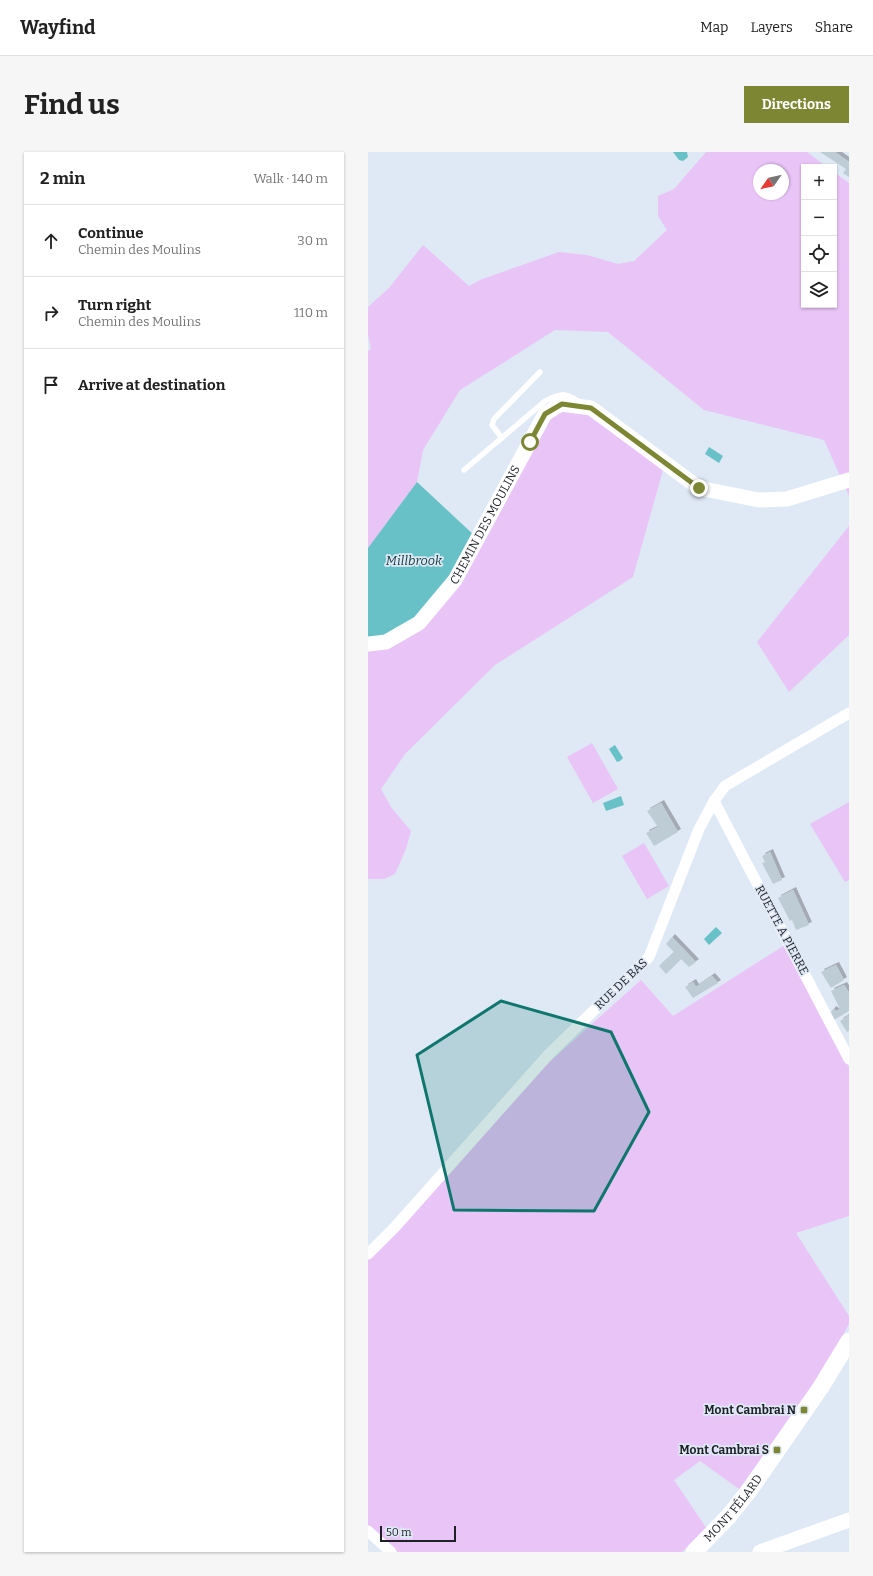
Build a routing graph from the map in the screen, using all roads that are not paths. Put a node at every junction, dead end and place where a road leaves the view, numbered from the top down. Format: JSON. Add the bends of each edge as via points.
{"nodes":[{"id":1,"x":540,"y":372,"type":"dead end"},
{"id":2,"x":591,"y":408,"type":"junction"},
{"id":3,"x":502,"y":438,"type":"junction"},
{"id":4,"x":464,"y":470,"type":"dead end"},
{"id":5,"x":849,"y":480,"type":"edge"},
{"id":6,"x":368,"y":644,"type":"edge"},
{"id":7,"x":849,"y":714,"type":"edge"},
{"id":8,"x":714,"y":801,"type":"junction"},
{"id":9,"x":849,"y":1059,"type":"edge"},
{"id":10,"x":368,"y":1254,"type":"edge"},
{"id":11,"x":849,"y":1341,"type":"edge"},
{"id":12,"x":849,"y":1520,"type":"edge"},
{"id":13,"x":368,"y":1531,"type":"edge"},
{"id":14,"x":391,"y":1552,"type":"edge"},
{"id":15,"x":694,"y":1552,"type":"edge"},
{"id":16,"x":760,"y":1552,"type":"edge"}],
"edges":[{"from":1,"to":3,"type":"lane","via":[[494,419],[492,425]]},
{"from":2,"to":3,"type":"lane","via":[[570,395],[561,394],[545,401]]},
{"from":2,"to":5,"type":"street","name":"CHEMIN DES MOULINS","via":[[699,488],[759,500],[787,499]]},
{"from":2,"to":6,"type":"street","name":"CHEMIN DES MOULINS","via":[[562,404],[545,414],[455,580],[419,623],[386,642]]},
{"from":3,"to":4,"type":"lane"},
{"from":7,"to":8,"type":"street","name":"RUE DE BAS","via":[[725,786]]},
{"from":8,"to":9,"type":"street","name":"RUETTE A PIERRE"},
{"from":8,"to":10,"type":"street","name":"RUE DE BAS","via":[[699,829],[649,957],[549,1054]]},
{"from":11,"to":15,"type":"main road","name":"MONT FÉLARD","via":[[821,1387],[751,1488],[729,1516]]},
{"from":12,"to":16,"type":"street"},
{"from":13,"to":14,"type":"street"}]}
